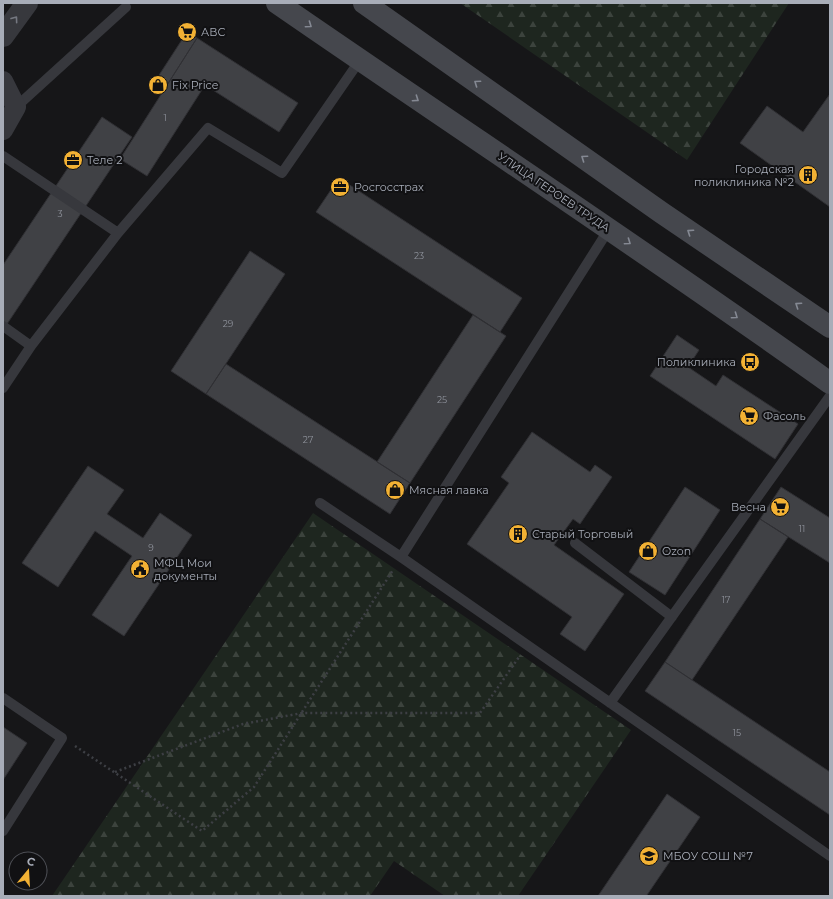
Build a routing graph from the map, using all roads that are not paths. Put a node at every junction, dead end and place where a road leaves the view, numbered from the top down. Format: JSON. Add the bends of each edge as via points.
{"nodes":[{"id":1,"x":27,"y":3,"type":"edge"},
{"id":2,"x":277,"y":3,"type":"edge"},
{"id":3,"x":364,"y":3,"type":"edge"},
{"id":4,"x":126,"y":6,"type":"dead end"},
{"id":5,"x":3,"y":36,"type":"edge"},
{"id":6,"x":360,"y":60,"type":"junction"},
{"id":7,"x":3,"y":81,"type":"edge"},
{"id":8,"x":16,"y":108,"type":"junction"},
{"id":9,"x":3,"y":130,"type":"edge"},
{"id":10,"x":3,"y":156,"type":"edge"},
{"id":11,"x":609,"y":229,"type":"junction"},
{"id":12,"x":118,"y":233,"type":"junction"},
{"id":13,"x":3,"y":326,"type":"edge"},
{"id":14,"x":830,"y":327,"type":"edge"},
{"id":15,"x":31,"y":346,"type":"junction"},
{"id":16,"x":830,"y":383,"type":"edge"},
{"id":17,"x":3,"y":388,"type":"edge"},
{"id":18,"x":830,"y":396,"type":"edge"},
{"id":19,"x":320,"y":503,"type":"dead end"},
{"id":20,"x":575,"y":543,"type":"dead end"},
{"id":21,"x":401,"y":557,"type":"junction"},
{"id":22,"x":672,"y":617,"type":"junction"},
{"id":23,"x":3,"y":698,"type":"edge"},
{"id":24,"x":610,"y":703,"type":"junction"},
{"id":25,"x":3,"y":831,"type":"edge"},
{"id":26,"x":830,"y":856,"type":"edge"}],
"edges":[{"from":5,"to":1,"type":"street","one_way":true},
{"from":2,"to":6,"type":"main road","name":"УЛИЦА ГЕРОЕВ ТРУДА","one_way":true},
{"from":14,"to":3,"type":"main road","one_way":true,"via":[[662,213]]},
{"from":4,"to":8,"type":"lane"},
{"from":6,"to":11,"type":"main road","name":"УЛИЦА ГЕРОЕВ ТРУДА","one_way":true},
{"from":6,"to":12,"type":"lane","via":[[282,173],[208,128]]},
{"from":7,"to":8,"type":"street"},
{"from":8,"to":9,"type":"street"},
{"from":10,"to":12,"type":"lane"},
{"from":11,"to":16,"type":"main road","name":"УЛИЦА ГЕРОЕВ ТРУДА","one_way":true},
{"from":11,"to":21,"type":"lane"},
{"from":12,"to":15,"type":"lane"},
{"from":13,"to":15,"type":"lane"},
{"from":15,"to":17,"type":"lane"},
{"from":18,"to":22,"type":"lane"},
{"from":19,"to":21,"type":"lane"},
{"from":20,"to":22,"type":"lane"},
{"from":21,"to":24,"type":"lane"},
{"from":22,"to":24,"type":"lane"},
{"from":23,"to":25,"type":"lane","via":[[62,738]]},
{"from":24,"to":26,"type":"lane"}]}
